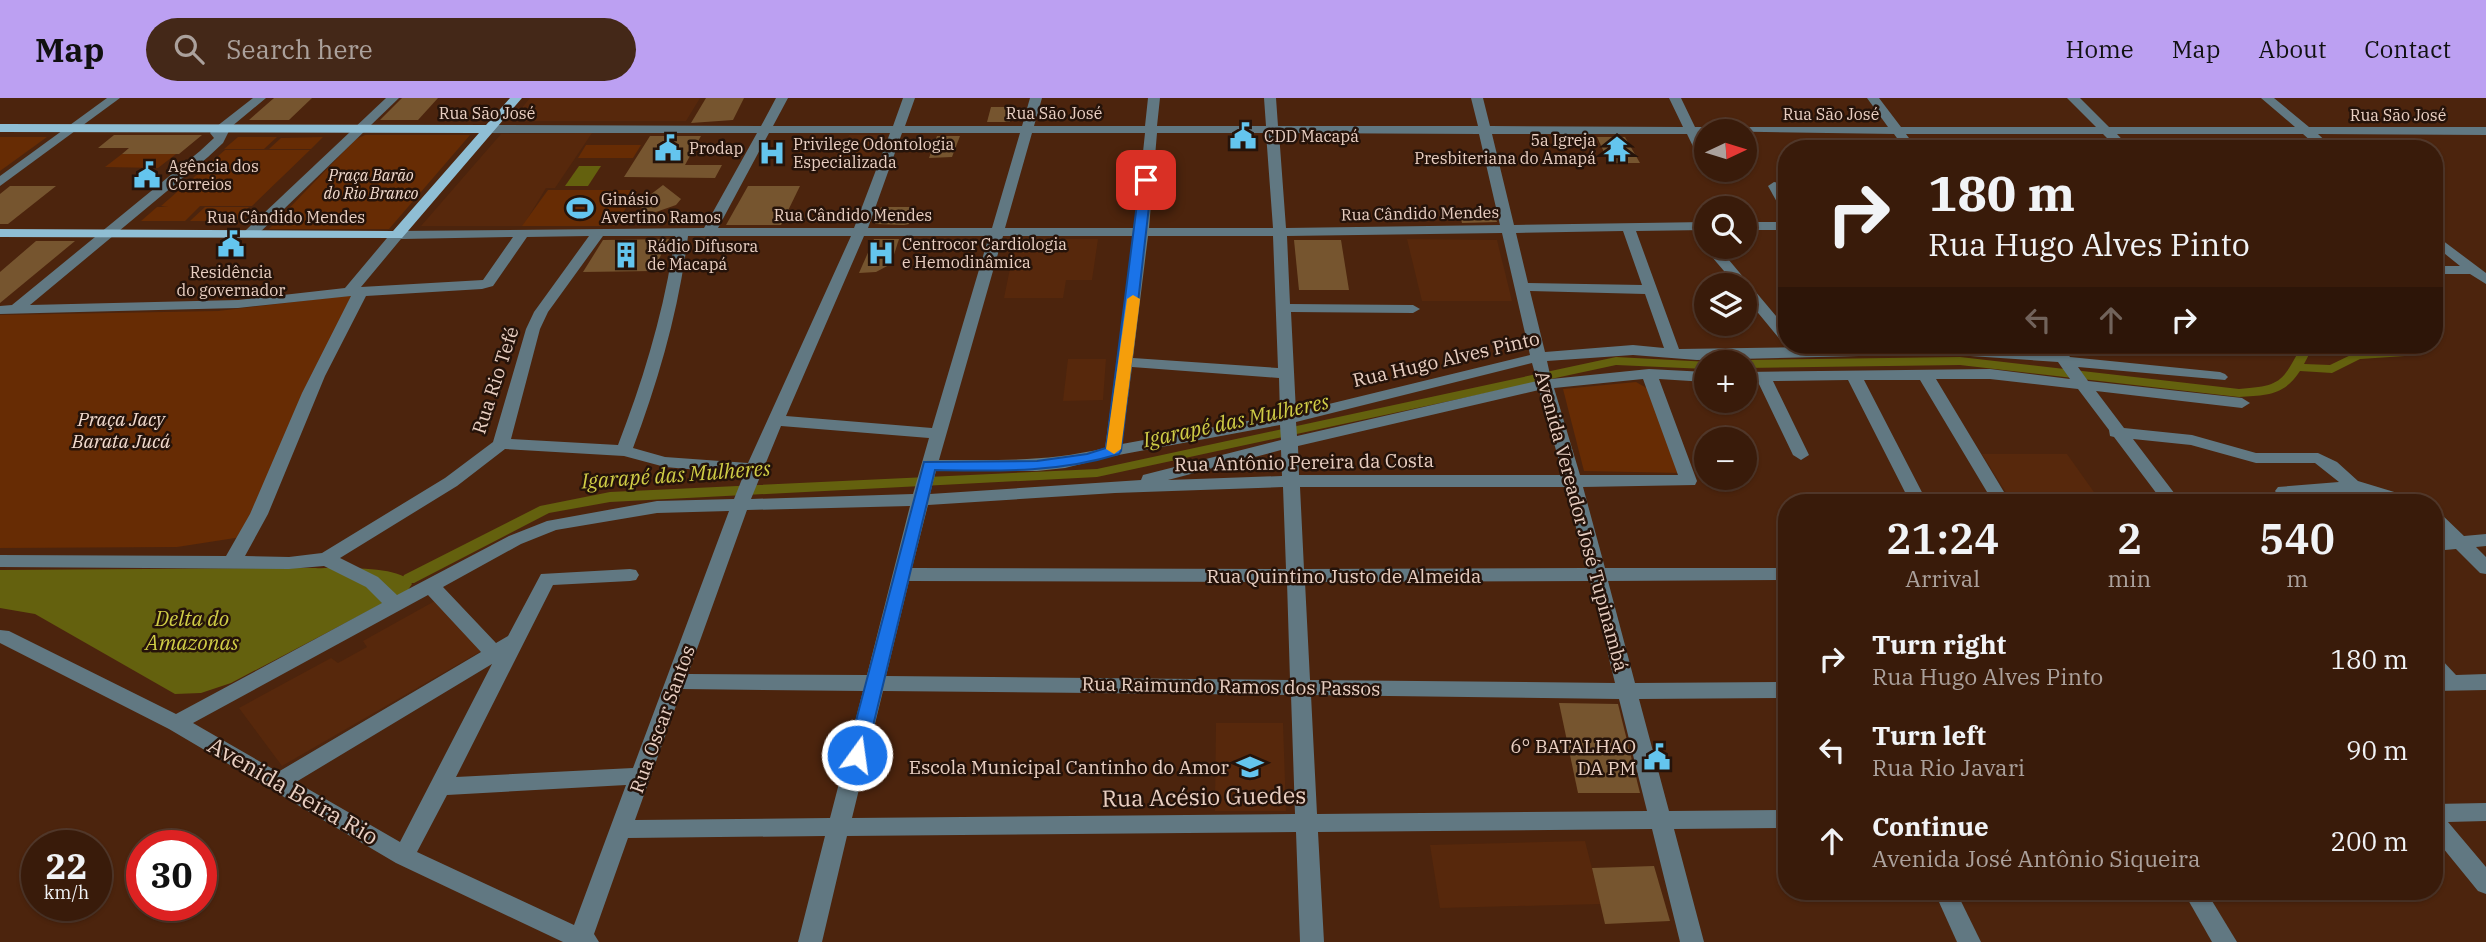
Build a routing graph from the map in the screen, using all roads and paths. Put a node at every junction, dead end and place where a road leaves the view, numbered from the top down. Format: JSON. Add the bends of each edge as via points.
{"nodes":[{"id":1,"x":114,"y":98,"type":"edge"},
{"id":2,"x":260,"y":98,"type":"edge"},
{"id":3,"x":380,"y":98,"type":"edge"},
{"id":4,"x":393,"y":98,"type":"edge"},
{"id":5,"x":516,"y":98,"type":"edge"},
{"id":6,"x":782,"y":98,"type":"edge"},
{"id":7,"x":909,"y":98,"type":"edge"},
{"id":8,"x":1036,"y":98,"type":"edge"},
{"id":9,"x":1154,"y":98,"type":"edge"},
{"id":10,"x":1270,"y":98,"type":"edge"},
{"id":11,"x":1477,"y":98,"type":"edge"},
{"id":12,"x":1675,"y":98,"type":"edge"},
{"id":13,"x":1872,"y":98,"type":"edge"},
{"id":14,"x":2073,"y":98,"type":"edge"},
{"id":15,"x":2267,"y":98,"type":"edge"},
{"id":16,"x":0,"y":128,"type":"edge"},
{"id":17,"x":72,"y":128,"type":"junction"},
{"id":18,"x":225,"y":128,"type":"junction"},
{"id":19,"x":2104,"y":128,"type":"junction"},
{"id":20,"x":354,"y":129,"type":"junction"},
{"id":21,"x":489,"y":129,"type":"junction"},
{"id":22,"x":897,"y":129,"type":"junction"},
{"id":23,"x":1150,"y":129,"type":"junction"},
{"id":24,"x":1273,"y":129,"type":"junction"},
{"id":25,"x":1485,"y":129,"type":"junction"},
{"id":26,"x":1690,"y":129,"type":"junction"},
{"id":27,"x":765,"y":130,"type":"junction"},
{"id":28,"x":1028,"y":130,"type":"junction"},
{"id":29,"x":1896,"y":130,"type":"junction"},
{"id":30,"x":2308,"y":131,"type":"junction"},
{"id":31,"x":2486,"y":131,"type":"edge"},
{"id":32,"x":1694,"y":137,"type":"edge"},
{"id":33,"x":1904,"y":140,"type":"edge"},
{"id":34,"x":2116,"y":140,"type":"edge"},
{"id":35,"x":2318,"y":140,"type":"edge"},
{"id":36,"x":0,"y":183,"type":"edge"},
{"id":37,"x":1774,"y":186,"type":"dead end"},
{"id":38,"x":1778,"y":193,"type":"edge"},
{"id":39,"x":1694,"y":226,"type":"edge"},
{"id":40,"x":1757,"y":226,"type":"edge"},
{"id":41,"x":1778,"y":226,"type":"edge"},
{"id":42,"x":1628,"y":227,"type":"junction"},
{"id":43,"x":1509,"y":229,"type":"junction"},
{"id":44,"x":997,"y":231,"type":"junction"},
{"id":45,"x":599,"y":232,"type":"junction"},
{"id":46,"x":682,"y":232,"type":"junction"},
{"id":47,"x":709,"y":232,"type":"junction"},
{"id":48,"x":0,"y":233,"type":"edge"},
{"id":49,"x":523,"y":233,"type":"junction"},
{"id":50,"x":859,"y":233,"type":"junction"},
{"id":51,"x":100,"y":234,"type":"junction"},
{"id":52,"x":244,"y":234,"type":"junction"},
{"id":53,"x":1279,"y":234,"type":"junction"},
{"id":54,"x":397,"y":235,"type":"junction"},
{"id":55,"x":1141,"y":236,"type":"junction"},
{"id":56,"x":2443,"y":245,"type":"edge"},
{"id":57,"x":1721,"y":259,"type":"edge"},
{"id":58,"x":2443,"y":270,"type":"edge"},
{"id":59,"x":2473,"y":270,"type":"junction"},
{"id":60,"x":1733,"y":273,"type":"edge"},
{"id":61,"x":2486,"y":280,"type":"edge"},
{"id":62,"x":1522,"y":287,"type":"junction"},
{"id":63,"x":1652,"y":290,"type":"junction"},
{"id":64,"x":355,"y":292,"type":"junction"},
{"id":65,"x":1757,"y":302,"type":"edge"},
{"id":66,"x":1283,"y":308,"type":"junction"},
{"id":67,"x":16,"y":309,"type":"junction"},
{"id":68,"x":1413,"y":309,"type":"dead end"},
{"id":69,"x":0,"y":310,"type":"edge"},
{"id":70,"x":1778,"y":328,"type":"edge"},
{"id":71,"x":1778,"y":350,"type":"edge"},
{"id":72,"x":1673,"y":353,"type":"junction"},
{"id":73,"x":2008,"y":354,"type":"edge"},
{"id":74,"x":2063,"y":358,"type":"edge"},
{"id":75,"x":1125,"y":362,"type":"junction"},
{"id":76,"x":1542,"y":371,"type":"junction"},
{"id":77,"x":1286,"y":373,"type":"junction"},
{"id":78,"x":1924,"y":373,"type":"junction"},
{"id":79,"x":1649,"y":374,"type":"junction"},
{"id":80,"x":1853,"y":374,"type":"junction"},
{"id":81,"x":1694,"y":376,"type":"edge"},
{"id":82,"x":1757,"y":377,"type":"edge"},
{"id":83,"x":1763,"y":377,"type":"junction"},
{"id":84,"x":2220,"y":377,"type":"dead end"},
{"id":85,"x":2081,"y":383,"type":"junction"},
{"id":86,"x":2242,"y":403,"type":"dead end"},
{"id":87,"x":775,"y":420,"type":"junction"},
{"id":88,"x":1288,"y":429,"type":"junction"},
{"id":89,"x":2116,"y":432,"type":"junction"},
{"id":90,"x":938,"y":434,"type":"junction"},
{"id":91,"x":500,"y":444,"type":"junction"},
{"id":92,"x":624,"y":451,"type":"junction"},
{"id":93,"x":1114,"y":451,"type":"junction"},
{"id":94,"x":1801,"y":455,"type":"dead end"},
{"id":95,"x":928,"y":469,"type":"junction"},
{"id":96,"x":752,"y":473,"type":"junction"},
{"id":97,"x":1291,"y":481,"type":"junction"},
{"id":98,"x":1573,"y":481,"type":"junction"},
{"id":99,"x":1115,"y":487,"type":"junction"},
{"id":100,"x":2356,"y":487,"type":"junction"},
{"id":101,"x":2284,"y":491,"type":"dead end"},
{"id":102,"x":1914,"y":494,"type":"edge"},
{"id":103,"x":1996,"y":494,"type":"edge"},
{"id":104,"x":2166,"y":494,"type":"edge"},
{"id":105,"x":2380,"y":494,"type":"edge"},
{"id":106,"x":921,"y":498,"type":"junction"},
{"id":107,"x":742,"y":502,"type":"junction"},
{"id":108,"x":2443,"y":526,"type":"edge"},
{"id":109,"x":2486,"y":540,"type":"edge"},
{"id":110,"x":2462,"y":544,"type":"junction"},
{"id":111,"x":2443,"y":545,"type":"edge"},
{"id":112,"x":326,"y":559,"type":"junction"},
{"id":113,"x":0,"y":561,"type":"edge"},
{"id":114,"x":231,"y":563,"type":"junction"},
{"id":115,"x":2486,"y":568,"type":"edge"},
{"id":116,"x":902,"y":574,"type":"junction"},
{"id":117,"x":1778,"y":574,"type":"edge"},
{"id":118,"x":630,"y":575,"type":"dead end"},
{"id":119,"x":1597,"y":575,"type":"junction"},
{"id":120,"x":1295,"y":576,"type":"junction"},
{"id":121,"x":431,"y":586,"type":"junction"},
{"id":122,"x":393,"y":601,"type":"junction"},
{"id":123,"x":2,"y":636,"type":"dead end"},
{"id":124,"x":499,"y":658,"type":"junction"},
{"id":125,"x":676,"y":681,"type":"junction"},
{"id":126,"x":2443,"y":682,"type":"edge"},
{"id":127,"x":2486,"y":682,"type":"edge"},
{"id":128,"x":875,"y":683,"type":"junction"},
{"id":129,"x":1300,"y":687,"type":"junction"},
{"id":130,"x":1778,"y":690,"type":"edge"},
{"id":131,"x":1627,"y":691,"type":"junction"},
{"id":132,"x":176,"y":723,"type":"junction"},
{"id":133,"x":641,"y":776,"type":"junction"},
{"id":134,"x":278,"y":782,"type":"junction"},
{"id":135,"x":442,"y":786,"type":"junction"},
{"id":136,"x":2486,"y":812,"type":"edge"},
{"id":137,"x":2443,"y":813,"type":"edge"},
{"id":138,"x":1778,"y":819,"type":"edge"},
{"id":139,"x":1660,"y":820,"type":"junction"},
{"id":140,"x":1306,"y":823,"type":"junction"},
{"id":141,"x":839,"y":827,"type":"junction"},
{"id":142,"x":621,"y":829,"type":"junction"},
{"id":143,"x":2443,"y":832,"type":"edge"},
{"id":144,"x":404,"y":856,"type":"junction"},
{"id":145,"x":2486,"y":884,"type":"edge"},
{"id":146,"x":1949,"y":900,"type":"edge"},
{"id":147,"x":2199,"y":900,"type":"edge"},
{"id":148,"x":583,"y":941,"type":"edge"},
{"id":149,"x":810,"y":942,"type":"edge"},
{"id":150,"x":1312,"y":942,"type":"edge"},
{"id":151,"x":1692,"y":942,"type":"edge"},
{"id":152,"x":1969,"y":942,"type":"edge"},
{"id":153,"x":2225,"y":942,"type":"edge"}],
"edges":[{"from":1,"to":17,"type":"street"},
{"from":2,"to":18,"type":"street"},
{"from":3,"to":20,"type":"street"},
{"from":4,"to":20,"type":"street"},
{"from":5,"to":21,"type":"main road"},
{"from":6,"to":27,"type":"street"},
{"from":7,"to":22,"type":"street"},
{"from":8,"to":28,"type":"street"},
{"from":9,"to":23,"type":"street"},
{"from":10,"to":24,"type":"street"},
{"from":11,"to":25,"type":"street","name":"Avenida Vereador José Tupinambá"},
{"from":12,"to":26,"type":"street"},
{"from":13,"to":29,"type":"street"},
{"from":14,"to":19,"type":"street"},
{"from":15,"to":30,"type":"street"},
{"from":16,"to":17,"type":"main road","name":"Rua São José"},
{"from":17,"to":18,"type":"main road","name":"Rua São José"},
{"from":17,"to":36,"type":"street"},
{"from":18,"to":20,"type":"main road","name":"Rua São José"},
{"from":18,"to":51,"type":"street","via":[[204,154]]},
{"from":19,"to":29,"type":"street","name":"Rua São José"},
{"from":19,"to":30,"type":"street","name":"Rua São José"},
{"from":19,"to":34,"type":"street"},
{"from":20,"to":21,"type":"main road","name":"Rua São José"},
{"from":20,"to":52,"type":"street"},
{"from":21,"to":27,"type":"street","name":"Rua São José"},
{"from":21,"to":54,"type":"main road"},
{"from":22,"to":27,"type":"street","name":"Rua São José"},
{"from":22,"to":28,"type":"street","name":"Rua São José"},
{"from":22,"to":50,"type":"street"},
{"from":23,"to":24,"type":"street","name":"Rua São José"},
{"from":23,"to":28,"type":"street","name":"Rua São José"},
{"from":23,"to":55,"type":"street"},
{"from":24,"to":25,"type":"street","name":"Rua São José"},
{"from":24,"to":53,"type":"street"},
{"from":25,"to":26,"type":"street","name":"Rua São José"},
{"from":25,"to":43,"type":"street","name":"Avenida Vereador José Tupinambá"},
{"from":26,"to":29,"type":"street","name":"Rua São José"},
{"from":26,"to":32,"type":"street"},
{"from":27,"to":47,"type":"street"},
{"from":28,"to":44,"type":"street"},
{"from":29,"to":33,"type":"street"},
{"from":30,"to":31,"type":"street","name":"Rua São José"},
{"from":30,"to":35,"type":"street"},
{"from":37,"to":38,"type":"street"},
{"from":39,"to":42,"type":"street","name":"Rua Cândido Mendes"},
{"from":40,"to":41,"type":"street"},
{"from":42,"to":43,"type":"street","name":"Rua Cândido Mendes"},
{"from":42,"to":63,"type":"street"},
{"from":43,"to":53,"type":"street","name":"Rua Cândido Mendes"},
{"from":43,"to":62,"type":"street","name":"Avenida Vereador José Tupinambá"},
{"from":44,"to":50,"type":"street","name":"Rua Cândido Mendes"},
{"from":44,"to":55,"type":"street","name":"Rua Cândido Mendes"},
{"from":44,"to":90,"type":"street"},
{"from":45,"to":46,"type":"street","name":"Rua Cândido Mendes"},
{"from":45,"to":49,"type":"street","name":"Rua Cândido Mendes"},
{"from":45,"to":91,"type":"street","name":"Rua Rio Tefé","via":[[533,329]]},
{"from":46,"to":47,"type":"street","name":"Rua Cândido Mendes"},
{"from":46,"to":92,"type":"street","via":[[679,267],[640,411]]},
{"from":47,"to":50,"type":"street","name":"Rua Cândido Mendes"},
{"from":48,"to":51,"type":"main road","name":"Rua Cândido Mendes"},
{"from":49,"to":54,"type":"street","name":"Rua Cândido Mendes"},
{"from":49,"to":64,"type":"street","via":[[488,283]]},
{"from":50,"to":87,"type":"street"},
{"from":51,"to":52,"type":"main road","name":"Rua Cândido Mendes"},
{"from":51,"to":67,"type":"street"},
{"from":52,"to":54,"type":"main road","name":"Rua Cândido Mendes"},
{"from":53,"to":55,"type":"street","name":"Rua Cândido Mendes"},
{"from":53,"to":66,"type":"street"},
{"from":54,"to":64,"type":"street"},
{"from":55,"to":75,"type":"street"},
{"from":56,"to":59,"type":"street"},
{"from":57,"to":60,"type":"street"},
{"from":58,"to":59,"type":"street"},
{"from":59,"to":61,"type":"street"},
{"from":62,"to":63,"type":"street"},
{"from":62,"to":76,"type":"street","name":"Avenida Vereador José Tupinambá"},
{"from":63,"to":72,"type":"street"},
{"from":64,"to":67,"type":"street","via":[[238,304]]},
{"from":64,"to":114,"type":"street","via":[[254,524]]},
{"from":65,"to":70,"type":"street"},
{"from":66,"to":68,"type":"street"},
{"from":66,"to":77,"type":"street"},
{"from":67,"to":69,"type":"street"},
{"from":71,"to":72,"type":"street","name":"Rua Hugo Alves Pinto"},
{"from":72,"to":76,"type":"street","name":"Rua Hugo Alves Pinto","via":[[1633,350]]},
{"from":73,"to":74,"type":"street","name":"Rua Hugo Alves Pinto"},
{"from":74,"to":84,"type":"street","name":"Rua Hugo Alves Pinto"},
{"from":74,"to":85,"type":"street"},
{"from":75,"to":77,"type":"street"},
{"from":75,"to":93,"type":"street"},
{"from":76,"to":79,"type":"street","name":"Rua Hugo Alves Pinto"},
{"from":76,"to":88,"type":"street","name":"Rua Hugo Alves Pinto"},
{"from":76,"to":88,"type":"street","name":"Rua Hugo Alves Pinto"},
{"from":76,"to":98,"type":"street","name":"Avenida Vereador José Tupinambá"},
{"from":77,"to":88,"type":"street"},
{"from":78,"to":80,"type":"street"},
{"from":78,"to":85,"type":"street"},
{"from":78,"to":103,"type":"street"},
{"from":79,"to":81,"type":"street","name":"Rua Hugo Alves Pinto"},
{"from":79,"to":98,"type":"street","name":"Rua Antônio Pereira da Costa","via":[[1689,481]]},
{"from":80,"to":83,"type":"street"},
{"from":80,"to":102,"type":"street"},
{"from":82,"to":83,"type":"street"},
{"from":83,"to":94,"type":"street"},
{"from":85,"to":86,"type":"street"},
{"from":85,"to":89,"type":"street"},
{"from":87,"to":90,"type":"street"},
{"from":87,"to":96,"type":"street"},
{"from":88,"to":93,"type":"street","name":"Rua Hugo Alves Pinto"},
{"from":88,"to":97,"type":"street"},
{"from":88,"to":99,"type":"street","name":"Rua Hugo Alves Pinto"},
{"from":89,"to":100,"type":"street","via":[[2192,440],[2256,458],[2318,458]]},
{"from":89,"to":104,"type":"street"},
{"from":90,"to":95,"type":"street"},
{"from":91,"to":92,"type":"street"},
{"from":91,"to":112,"type":"street","name":"Rua Rio Tefé","via":[[451,482]]},
{"from":92,"to":96,"type":"street"},
{"from":93,"to":95,"type":"street","name":"Rua Hugo Alves Pinto","via":[[1037,466]]},
{"from":95,"to":106,"type":"street"},
{"from":96,"to":107,"type":"street","name":"Rua Oscar Santos"},
{"from":97,"to":98,"type":"street","name":"Rua Antônio Pereira da Costa"},
{"from":97,"to":99,"type":"street","name":"Rua Antônio Pereira da Costa"},
{"from":97,"to":120,"type":"street"},
{"from":98,"to":119,"type":"street","name":"Avenida Vereador José Tupinambá"},
{"from":99,"to":106,"type":"street","name":"Rua Antônio Pereira da Costa"},
{"from":100,"to":101,"type":"street"},
{"from":100,"to":105,"type":"street"},
{"from":106,"to":107,"type":"street","name":"Rua Antônio Pereira da Costa"},
{"from":106,"to":116,"type":"street"},
{"from":107,"to":121,"type":"street","name":"Rua Antônio Pereira da Costa","via":[[657,507],[553,525],[515,540]]},
{"from":107,"to":125,"type":"street","name":"Rua Oscar Santos"},
{"from":108,"to":110,"type":"street"},
{"from":109,"to":110,"type":"street"},
{"from":110,"to":111,"type":"street"},
{"from":110,"to":115,"type":"street"},
{"from":112,"to":114,"type":"street","name":"Rua Rio Tefé"},
{"from":112,"to":122,"type":"street","via":[[372,582]]},
{"from":113,"to":114,"type":"street"},
{"from":116,"to":120,"type":"street","name":"Rua Quintino Justo de Almeida"},
{"from":116,"to":128,"type":"street"},
{"from":117,"to":119,"type":"street","name":"Rua Quintino Justo de Almeida"},
{"from":118,"to":124,"type":"street","via":[[547,579],[515,641]]},
{"from":119,"to":120,"type":"street","name":"Rua Quintino Justo de Almeida"},
{"from":119,"to":131,"type":"street","name":"Avenida Vereador José Tupinambá"},
{"from":120,"to":129,"type":"street"},
{"from":121,"to":122,"type":"street","name":"Rua Antônio Pereira da Costa"},
{"from":121,"to":124,"type":"street"},
{"from":122,"to":132,"type":"street","name":"Rua Antônio Pereira da Costa"},
{"from":123,"to":132,"type":"street","name":"Avenida Beira Rio"},
{"from":124,"to":134,"type":"street"},
{"from":124,"to":135,"type":"street"},
{"from":125,"to":128,"type":"street","name":"Rua Raimundo Ramos dos Passos"},
{"from":125,"to":133,"type":"street","name":"Rua Oscar Santos"},
{"from":126,"to":127,"type":"street"},
{"from":128,"to":129,"type":"street","name":"Rua Raimundo Ramos dos Passos"},
{"from":128,"to":141,"type":"street"},
{"from":129,"to":131,"type":"street","name":"Rua Raimundo Ramos dos Passos"},
{"from":129,"to":140,"type":"street"},
{"from":130,"to":131,"type":"street","name":"Rua Raimundo Ramos dos Passos"},
{"from":131,"to":139,"type":"street","name":"Avenida Vereador José Tupinambá"},
{"from":132,"to":134,"type":"street","name":"Avenida Beira Rio"},
{"from":133,"to":135,"type":"street"},
{"from":133,"to":142,"type":"street","name":"Rua Oscar Santos"},
{"from":134,"to":144,"type":"street","name":"Avenida Beira Rio"},
{"from":135,"to":144,"type":"street"},
{"from":136,"to":137,"type":"street"},
{"from":138,"to":139,"type":"street","name":"Rua Acésio Guedes"},
{"from":139,"to":140,"type":"street","name":"Rua Acésio Guedes"},
{"from":139,"to":151,"type":"street","name":"Avenida Vereador José Tupinambá"},
{"from":140,"to":141,"type":"street","name":"Rua Acésio Guedes"},
{"from":140,"to":150,"type":"street"},
{"from":141,"to":142,"type":"street","name":"Rua Acésio Guedes"},
{"from":141,"to":149,"type":"street"},
{"from":142,"to":148,"type":"street","name":"Rua Oscar Santos"},
{"from":143,"to":145,"type":"street"},
{"from":144,"to":148,"type":"street","name":"Avenida Beira Rio"},
{"from":146,"to":152,"type":"street"},
{"from":147,"to":153,"type":"street"}]}
